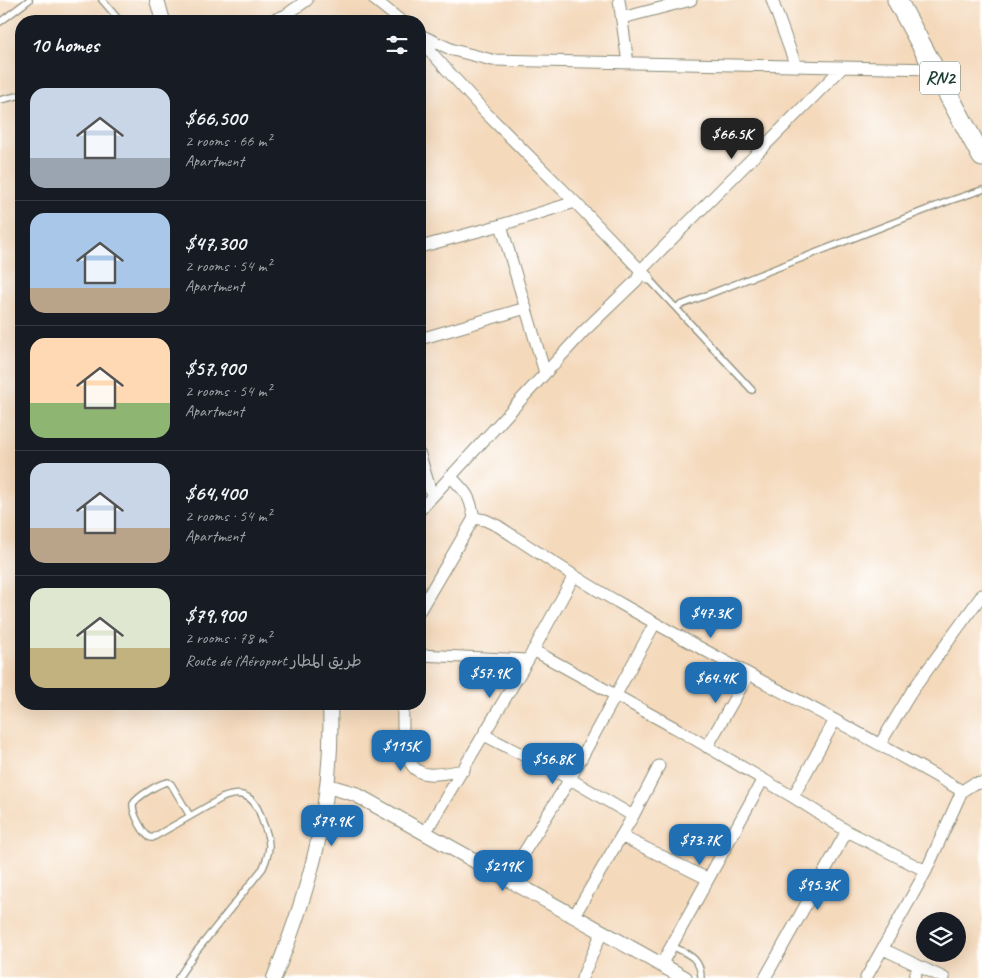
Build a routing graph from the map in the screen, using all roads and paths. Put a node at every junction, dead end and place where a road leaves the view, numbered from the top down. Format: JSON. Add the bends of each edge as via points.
{"nodes":[{"id":1,"x":29,"y":0,"type":"edge"},
{"id":2,"x":102,"y":0,"type":"edge"},
{"id":3,"x":157,"y":0,"type":"edge"},
{"id":4,"x":307,"y":0,"type":"edge"},
{"id":5,"x":375,"y":0,"type":"edge"},
{"id":6,"x":619,"y":0,"type":"edge"},
{"id":7,"x":691,"y":0,"type":"edge"},
{"id":8,"x":772,"y":0,"type":"edge"},
{"id":9,"x":897,"y":0,"type":"edge"},
{"id":10,"x":115,"y":15,"type":"edge"},
{"id":11,"x":161,"y":15,"type":"edge"},
{"id":12,"x":286,"y":15,"type":"edge"},
{"id":13,"x":393,"y":15,"type":"edge"},
{"id":14,"x":622,"y":18,"type":"junction"},
{"id":15,"x":0,"y":22,"type":"edge"},
{"id":16,"x":426,"y":38,"type":"edge"},
{"id":17,"x":426,"y":47,"type":"edge"},
{"id":18,"x":628,"y":63,"type":"junction"},
{"id":19,"x":796,"y":66,"type":"junction"},
{"id":20,"x":842,"y":68,"type":"junction"},
{"id":21,"x":935,"y":69,"type":"junction"},
{"id":22,"x":15,"y":96,"type":"edge"},
{"id":23,"x":0,"y":100,"type":"edge"},
{"id":24,"x":982,"y":157,"type":"edge"},
{"id":25,"x":982,"y":190,"type":"edge"},
{"id":26,"x":575,"y":202,"type":"junction"},
{"id":27,"x":501,"y":226,"type":"junction"},
{"id":28,"x":426,"y":245,"type":"edge"},
{"id":29,"x":644,"y":274,"type":"junction"},
{"id":30,"x":676,"y":307,"type":"junction"},
{"id":31,"x":526,"y":308,"type":"junction"},
{"id":32,"x":426,"y":337,"type":"edge"},
{"id":33,"x":545,"y":373,"type":"junction"},
{"id":34,"x":752,"y":390,"type":"dead end"},
{"id":35,"x":426,"y":476,"type":"edge"},
{"id":36,"x":450,"y":476,"type":"junction"},
{"id":37,"x":432,"y":496,"type":"junction"},
{"id":38,"x":426,"y":503,"type":"edge"},
{"id":39,"x":474,"y":518,"type":"junction"},
{"id":40,"x":574,"y":576,"type":"junction"},
{"id":41,"x":982,"y":595,"type":"edge"},
{"id":42,"x":426,"y":600,"type":"edge"},
{"id":43,"x":655,"y":622,"type":"junction"},
{"id":44,"x":426,"y":655,"type":"edge"},
{"id":45,"x":531,"y":655,"type":"junction"},
{"id":46,"x":748,"y":674,"type":"junction"},
{"id":47,"x":616,"y":695,"type":"junction"},
{"id":48,"x":330,"y":710,"type":"edge"},
{"id":49,"x":403,"y":710,"type":"edge"},
{"id":50,"x":835,"y":720,"type":"junction"},
{"id":51,"x":484,"y":735,"type":"junction"},
{"id":52,"x":880,"y":744,"type":"junction"},
{"id":53,"x":707,"y":747,"type":"junction"},
{"id":54,"x":660,"y":766,"type":"dead end"},
{"id":55,"x":464,"y":770,"type":"junction"},
{"id":56,"x":570,"y":779,"type":"junction"},
{"id":57,"x":763,"y":779,"type":"junction"},
{"id":58,"x":982,"y":783,"type":"edge"},
{"id":59,"x":328,"y":786,"type":"junction"},
{"id":60,"x":962,"y":791,"type":"junction"},
{"id":61,"x":794,"y":797,"type":"junction"},
{"id":62,"x":190,"y":816,"type":"junction"},
{"id":63,"x":633,"y":816,"type":"junction"},
{"id":64,"x":847,"y":832,"type":"junction"},
{"id":65,"x":425,"y":833,"type":"junction"},
{"id":66,"x":621,"y":836,"type":"junction"},
{"id":67,"x":926,"y":871,"type":"junction"},
{"id":68,"x":508,"y":878,"type":"junction"},
{"id":69,"x":708,"y":879,"type":"junction"},
{"id":70,"x":574,"y":916,"type":"junction"},
{"id":71,"x":602,"y":932,"type":"junction"},
{"id":72,"x":672,"y":946,"type":"junction"},
{"id":73,"x":883,"y":949,"type":"junction"},
{"id":74,"x":661,"y":965,"type":"junction"},
{"id":75,"x":919,"y":966,"type":"junction"},
{"id":76,"x":178,"y":978,"type":"edge"},
{"id":77,"x":274,"y":978,"type":"edge"},
{"id":78,"x":582,"y":978,"type":"edge"},
{"id":79,"x":685,"y":978,"type":"edge"},
{"id":80,"x":701,"y":978,"type":"edge"},
{"id":81,"x":765,"y":978,"type":"edge"},
{"id":82,"x":866,"y":978,"type":"edge"},
{"id":83,"x":914,"y":978,"type":"edge"},
{"id":84,"x":944,"y":978,"type":"edge"}],
"edges":[{"from":1,"to":15,"type":"lane"},
{"from":2,"to":10,"type":"lane"},
{"from":3,"to":11,"type":"street"},
{"from":4,"to":12,"type":"street"},
{"from":5,"to":13,"type":"street"},
{"from":6,"to":14,"type":"street"},
{"from":7,"to":14,"type":"street"},
{"from":8,"to":19,"type":"street"},
{"from":9,"to":21,"type":"highway","number":"RN2"},
{"from":14,"to":18,"type":"street"},
{"from":16,"to":18,"type":"street","via":[[454,50],[492,60]]},
{"from":17,"to":26,"type":"street","via":[[485,112]]},
{"from":18,"to":19,"type":"street"},
{"from":19,"to":20,"type":"street"},
{"from":20,"to":21,"type":"street"},
{"from":20,"to":29,"type":"street"},
{"from":21,"to":24,"type":"highway","number":"RN2"},
{"from":22,"to":23,"type":"lane"},
{"from":25,"to":30,"type":"lane"},
{"from":26,"to":27,"type":"street"},
{"from":26,"to":29,"type":"street"},
{"from":27,"to":28,"type":"street"},
{"from":27,"to":31,"type":"street"},
{"from":29,"to":30,"type":"lane"},
{"from":29,"to":33,"type":"street"},
{"from":30,"to":34,"type":"lane"},
{"from":31,"to":32,"type":"street"},
{"from":31,"to":33,"type":"street"},
{"from":33,"to":36,"type":"street"},
{"from":35,"to":37,"type":"street"},
{"from":36,"to":37,"type":"street"},
{"from":36,"to":39,"type":"street","via":[[471,500]]},
{"from":37,"to":38,"type":"street"},
{"from":39,"to":40,"type":"street","via":[[498,526]]},
{"from":39,"to":42,"type":"street"},
{"from":40,"to":43,"type":"street"},
{"from":40,"to":45,"type":"street"},
{"from":41,"to":52,"type":"street","via":[[912,691]]},
{"from":43,"to":46,"type":"street"},
{"from":43,"to":47,"type":"street"},
{"from":44,"to":45,"type":"street"},
{"from":45,"to":47,"type":"street"},
{"from":45,"to":51,"type":"street"},
{"from":46,"to":50,"type":"street"},
{"from":46,"to":53,"type":"street"},
{"from":47,"to":53,"type":"street"},
{"from":47,"to":56,"type":"street"},
{"from":48,"to":59,"type":"street"},
{"from":49,"to":55,"type":"street","via":[[406,752],[414,767],[428,774]]},
{"from":50,"to":52,"type":"street"},
{"from":50,"to":61,"type":"street"},
{"from":51,"to":55,"type":"street"},
{"from":51,"to":56,"type":"street"},
{"from":52,"to":60,"type":"street"},
{"from":53,"to":57,"type":"street"},
{"from":54,"to":63,"type":"street"},
{"from":55,"to":65,"type":"street"},
{"from":56,"to":63,"type":"street"},
{"from":56,"to":68,"type":"street"},
{"from":57,"to":61,"type":"street"},
{"from":57,"to":69,"type":"street"},
{"from":58,"to":60,"type":"street","via":[[972,784]]},
{"from":59,"to":65,"type":"street","via":[[355,794]]},
{"from":59,"to":77,"type":"street","via":[[308,884]]},
{"from":60,"to":67,"type":"street"},
{"from":61,"to":64,"type":"street"},
{"from":62,"to":62,"type":"lane","via":[[149,838],[132,804],[168,782]]},
{"from":62,"to":76,"type":"lane","via":[[230,794],[240,794],[256,804],[269,846],[263,868]]},
{"from":63,"to":66,"type":"street"},
{"from":64,"to":67,"type":"street"},
{"from":64,"to":81,"type":"street"},
{"from":65,"to":68,"type":"street"},
{"from":66,"to":69,"type":"street"},
{"from":66,"to":70,"type":"street"},
{"from":67,"to":73,"type":"street"},
{"from":68,"to":70,"type":"street"},
{"from":69,"to":72,"type":"street"},
{"from":70,"to":71,"type":"street"},
{"from":71,"to":74,"type":"street"},
{"from":71,"to":78,"type":"street"},
{"from":72,"to":74,"type":"street"},
{"from":72,"to":80,"type":"lane","via":[[697,961]]},
{"from":73,"to":75,"type":"street"},
{"from":73,"to":82,"type":"street"},
{"from":74,"to":79,"type":"street"},
{"from":75,"to":83,"type":"street"},
{"from":75,"to":84,"type":"street"}]}
